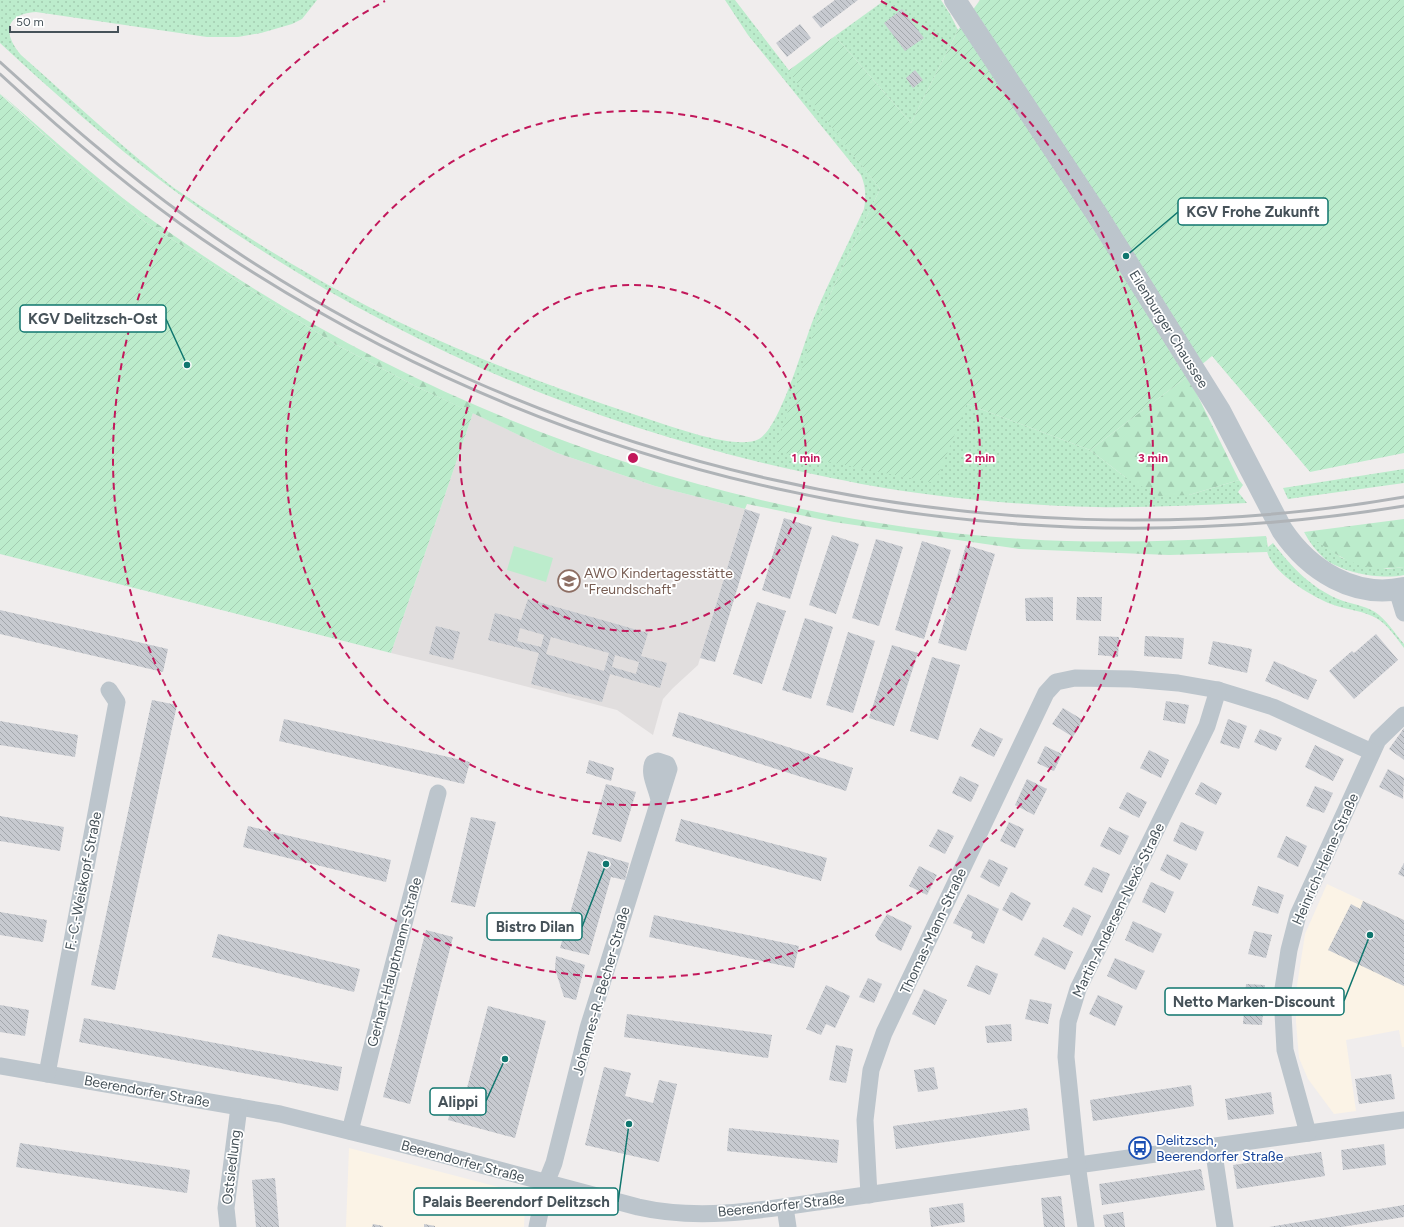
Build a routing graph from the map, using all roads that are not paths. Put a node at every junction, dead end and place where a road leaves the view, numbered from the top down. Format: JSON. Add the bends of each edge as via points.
{"nodes":[{"id":1,"x":955,"y":0,"type":"edge"},
{"id":2,"x":1401,"y":589,"type":"edge"},
{"id":3,"x":1404,"y":613,"type":"edge"},
{"id":4,"x":109,"y":690,"type":"dead end"},
{"id":5,"x":1218,"y":690,"type":"junction"},
{"id":6,"x":1404,"y":715,"type":"edge"},
{"id":7,"x":1372,"y":752,"type":"junction"},
{"id":8,"x":438,"y":793,"type":"dead end"},
{"id":9,"x":659,"y":800,"type":"dead end"},
{"id":10,"x":0,"y":1066,"type":"edge"},
{"id":11,"x":47,"y":1074,"type":"junction"},
{"id":12,"x":238,"y":1107,"type":"junction"},
{"id":13,"x":1404,"y":1120,"type":"edge"},
{"id":14,"x":350,"y":1131,"type":"junction"},
{"id":15,"x":1308,"y":1133,"type":"junction"},
{"id":16,"x":1213,"y":1147,"type":"junction"},
{"id":17,"x":1077,"y":1164,"type":"junction"},
{"id":18,"x":546,"y":1183,"type":"junction"},
{"id":19,"x":869,"y":1195,"type":"junction"},
{"id":20,"x":785,"y":1207,"type":"junction"},
{"id":21,"x":228,"y":1227,"type":"edge"},
{"id":22,"x":537,"y":1227,"type":"edge"},
{"id":23,"x":788,"y":1227,"type":"edge"},
{"id":24,"x":1086,"y":1227,"type":"edge"},
{"id":25,"x":1225,"y":1227,"type":"edge"}],
"edges":[{"from":1,"to":2,"type":"street","name":"Eilenburger Chaussee","via":[[1098,216],[1220,411],[1282,530],[1291,542],[1332,578],[1360,588]]},
{"from":2,"to":3,"type":"street","name":"Eilenburger Chaussee"},
{"from":4,"to":11,"type":"street","name":"F.-C.-Weiskopf-Straße","via":[[117,702]]},
{"from":5,"to":7,"type":"street","via":[[1273,708]]},
{"from":5,"to":17,"type":"street","name":"Martin-Andersen-Nexö-Straße","via":[[1207,726],[1078,989],[1068,1022],[1066,1057]]},
{"from":5,"to":19,"type":"street","name":"Thomas-Mann-Straße","via":[[1131,679],[1075,678],[1056,682],[1046,693],[884,1033],[871,1070],[864,1120]]},
{"from":6,"to":7,"type":"street","name":"Heinrich-Heine-Straße","via":[[1378,740]]},
{"from":7,"to":15,"type":"street","name":"Heinrich-Heine-Straße","via":[[1298,915],[1288,950],[1282,995],[1285,1050]]},
{"from":8,"to":14,"type":"street","name":"Gerhart-Hauptmann-Straße"},
{"from":9,"to":18,"type":"street","name":"Johannes-R.-Becher-Straße","via":[[588,1028],[554,1163]]},
{"from":10,"to":11,"type":"street","name":"Beerendorfer Straße"},
{"from":11,"to":12,"type":"street","name":"Beerendorfer Straße"},
{"from":12,"to":14,"type":"street","name":"Beerendorfer Straße"},
{"from":12,"to":21,"type":"street","name":"Ostsiedlung","via":[[226,1208]]},
{"from":13,"to":15,"type":"street","name":"Beerendorfer Straße"},
{"from":14,"to":18,"type":"street","name":"Beerendorfer Straße"},
{"from":15,"to":16,"type":"street","name":"Beerendorfer Straße"},
{"from":16,"to":17,"type":"street","name":"Beerendorfer Straße"},
{"from":16,"to":25,"type":"street"},
{"from":17,"to":19,"type":"street","name":"Beerendorfer Straße"},
{"from":17,"to":24,"type":"street","name":"Martin-Andersen-Nexö-Straße"},
{"from":18,"to":20,"type":"street","name":"Beerendorfer Straße","via":[[647,1209],[674,1212],[736,1212]]},
{"from":18,"to":22,"type":"street","name":"Johannes-R.-Becher-Straße"},
{"from":19,"to":20,"type":"street","name":"Beerendorfer Straße"},
{"from":20,"to":23,"type":"street"}]}
